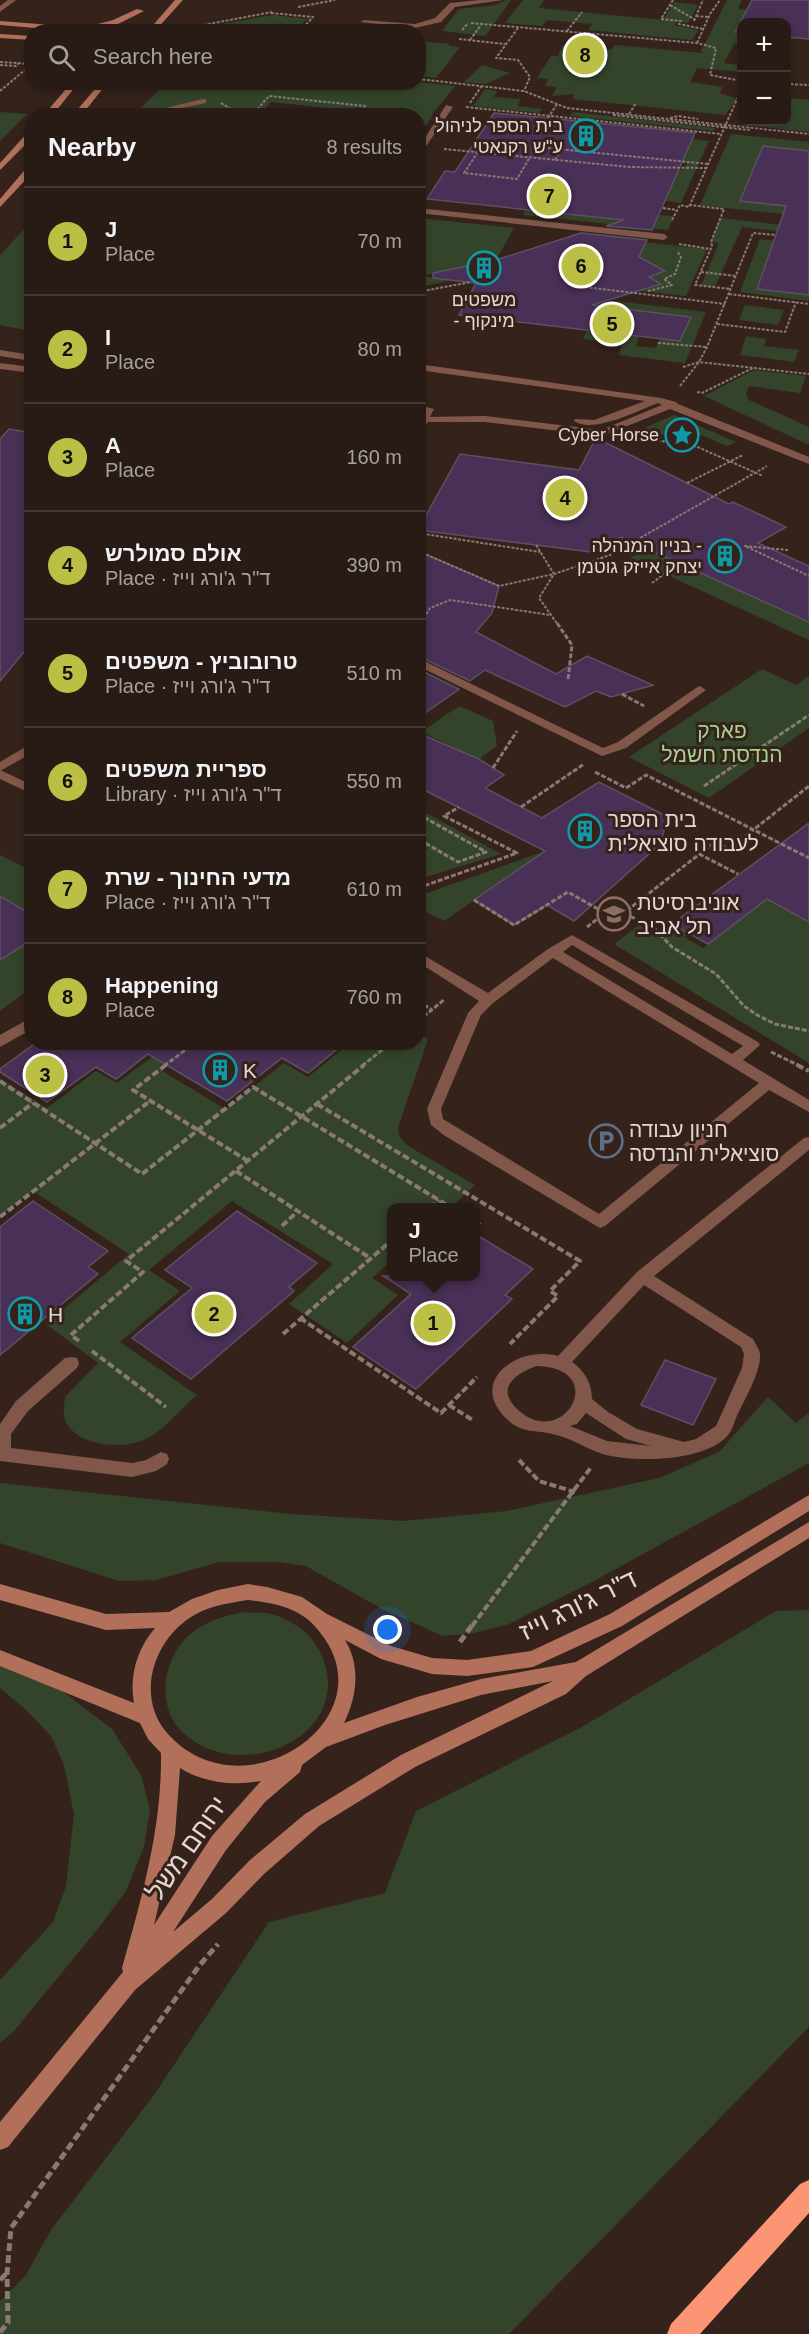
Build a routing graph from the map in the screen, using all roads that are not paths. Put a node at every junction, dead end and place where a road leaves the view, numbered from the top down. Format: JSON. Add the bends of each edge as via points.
{"nodes":[{"id":1,"x":12,"y":0,"type":"edge"},
{"id":2,"x":179,"y":0,"type":"edge"},
{"id":3,"x":499,"y":0,"type":"edge"},
{"id":4,"x":0,"y":10,"type":"edge"},
{"id":5,"x":364,"y":22,"type":"dead end"},
{"id":6,"x":0,"y":23,"type":"edge"},
{"id":7,"x":108,"y":24,"type":"edge"},
{"id":8,"x":128,"y":24,"type":"edge"},
{"id":9,"x":157,"y":24,"type":"edge"},
{"id":10,"x":390,"y":24,"type":"edge"},
{"id":11,"x":423,"y":24,"type":"edge"},
{"id":12,"x":24,"y":25,"type":"edge"},
{"id":13,"x":0,"y":36,"type":"edge"},
{"id":14,"x":24,"y":38,"type":"edge"},
{"id":15,"x":69,"y":90,"type":"edge"},
{"id":16,"x":98,"y":90,"type":"edge"},
{"id":17,"x":203,"y":102,"type":"road end"},
{"id":18,"x":454,"y":106,"type":"road end"},
{"id":19,"x":54,"y":108,"type":"edge"},
{"id":20,"x":83,"y":108,"type":"edge"},
{"id":21,"x":172,"y":108,"type":"edge"},
{"id":22,"x":24,"y":142,"type":"edge"},
{"id":23,"x":426,"y":145,"type":"edge"},
{"id":24,"x":0,"y":168,"type":"edge"},
{"id":25,"x":24,"y":176,"type":"edge"},
{"id":26,"x":0,"y":204,"type":"edge"},
{"id":27,"x":426,"y":211,"type":"edge"},
{"id":28,"x":667,"y":240,"type":"road end"},
{"id":29,"x":0,"y":353,"type":"edge"},
{"id":30,"x":24,"y":357,"type":"edge"},
{"id":31,"x":0,"y":366,"type":"edge"},
{"id":32,"x":426,"y":368,"type":"edge"},
{"id":33,"x":24,"y":369,"type":"edge"},
{"id":34,"x":658,"y":400,"type":"junction"},
{"id":35,"x":673,"y":404,"type":"junction"},
{"id":36,"x":426,"y":409,"type":"edge"},
{"id":37,"x":426,"y":420,"type":"edge"},
{"id":38,"x":809,"y":461,"type":"edge"},
{"id":39,"x":426,"y":665,"type":"edge"},
{"id":40,"x":699,"y":690,"type":"dead end"},
{"id":41,"x":24,"y":752,"type":"edge"},
{"id":42,"x":0,"y":767,"type":"edge"},
{"id":43,"x":0,"y":774,"type":"edge"},
{"id":44,"x":24,"y":786,"type":"edge"},
{"id":45,"x":553,"y":952,"type":"junction"},
{"id":46,"x":426,"y":961,"type":"edge"},
{"id":47,"x":488,"y":1000,"type":"junction"},
{"id":48,"x":24,"y":1027,"type":"edge"},
{"id":49,"x":0,"y":1042,"type":"edge"},
{"id":50,"x":733,"y":1061,"type":"junction"},
{"id":51,"x":768,"y":1083,"type":"junction"},
{"id":52,"x":809,"y":1107,"type":"edge"},
{"id":53,"x":809,"y":1142,"type":"edge"},
{"id":54,"x":643,"y":1276,"type":"junction"},
{"id":55,"x":71,"y":1363,"type":"dead end"},
{"id":56,"x":561,"y":1364,"type":"junction"},
{"id":57,"x":584,"y":1402,"type":"junction"},
{"id":58,"x":554,"y":1427,"type":"junction"},
{"id":59,"x":684,"y":1449,"type":"junction"},
{"id":60,"x":2,"y":1454,"type":"edge"},
{"id":61,"x":161,"y":1459,"type":"dead end"},
{"id":62,"x":809,"y":1502,"type":"edge"},
{"id":63,"x":809,"y":1529,"type":"edge"},
{"id":64,"x":0,"y":1592,"type":"edge"},
{"id":65,"x":319,"y":1617,"type":"junction"},
{"id":66,"x":173,"y":1620,"type":"junction"},
{"id":67,"x":0,"y":1658,"type":"edge"},
{"id":68,"x":579,"y":1670,"type":"junction"},
{"id":69,"x":145,"y":1716,"type":"junction"},
{"id":70,"x":324,"y":1739,"type":"junction"},
{"id":71,"x":170,"y":1751,"type":"junction"},
{"id":72,"x":304,"y":1756,"type":"junction"},
{"id":73,"x":128,"y":1983,"type":"junction"},
{"id":74,"x":0,"y":2139,"type":"edge"},
{"id":75,"x":809,"y":2193,"type":"edge"},
{"id":76,"x":681,"y":2334,"type":"edge"}],
"edges":[{"from":1,"to":4,"type":"street"},
{"from":2,"to":9,"type":"street"},
{"from":3,"to":11,"type":"street","via":[[453,5],[438,20]]},
{"from":5,"to":10,"type":"street"},
{"from":6,"to":12,"type":"street"},
{"from":7,"to":8,"type":"street","via":[[143,8]]},
{"from":13,"to":14,"type":"street"},
{"from":15,"to":19,"type":"street"},
{"from":16,"to":20,"type":"street"},
{"from":17,"to":21,"type":"street"},
{"from":18,"to":23,"type":"street"},
{"from":22,"to":24,"type":"street"},
{"from":25,"to":26,"type":"street"},
{"from":27,"to":28,"type":"street"},
{"from":29,"to":30,"type":"street"},
{"from":31,"to":33,"type":"street"},
{"from":32,"to":34,"type":"street"},
{"from":34,"to":35,"type":"street"},
{"from":34,"to":36,"type":"street","via":[[595,423],[484,410]]},
{"from":35,"to":37,"type":"street","via":[[602,433],[485,419]]},
{"from":35,"to":38,"type":"street"},
{"from":39,"to":40,"type":"street","via":[[602,752],[622,745]]},
{"from":41,"to":42,"type":"street"},
{"from":43,"to":44,"type":"street"},
{"from":45,"to":47,"type":"street"},
{"from":45,"to":50,"type":"street"},
{"from":45,"to":50,"type":"street","via":[[572,939],[753,1045]]},
{"from":46,"to":47,"type":"street"},
{"from":47,"to":51,"type":"street","via":[[475,1012],[434,1109],[436,1121],[600,1222]]},
{"from":48,"to":49,"type":"street"},
{"from":50,"to":51,"type":"street"},
{"from":51,"to":52,"type":"street"},
{"from":53,"to":54,"type":"street"},
{"from":54,"to":56,"type":"street"},
{"from":54,"to":59,"type":"street","via":[[747,1343],[752,1354],[750,1368],[722,1431]]},
{"from":55,"to":60,"type":"street","via":[[22,1406],[3,1433]]},
{"from":56,"to":57,"type":"street","via":[[580,1379]]},
{"from":56,"to":58,"type":"street","via":[[548,1360],[522,1363],[511,1369],[499,1386],[499,1397],[513,1418],[539,1427]]},
{"from":57,"to":58,"type":"street","via":[[574,1417]]},
{"from":57,"to":59,"type":"street","via":[[602,1418],[633,1434]]},
{"from":58,"to":59,"type":"street","via":[[605,1448],[644,1454]]},
{"from":60,"to":61,"type":"street","via":[[132,1470]]},
{"from":62,"to":65,"type":"street","name":"ד\"ר ג'ורג וייז","via":[[616,1620],[533,1659],[467,1668],[432,1666],[387,1653]]},
{"from":63,"to":68,"type":"street","name":"ד\"ר ג'ורג וייז"},
{"from":64,"to":66,"type":"street","via":[[106,1622]]},
{"from":65,"to":66,"type":"street","via":[[298,1603],[248,1592],[205,1602]]},
{"from":65,"to":70,"type":"street","via":[[336,1638],[346,1662],[347,1689],[339,1716]]},
{"from":66,"to":69,"type":"street","via":[[155,1640],[144,1664],[140,1691]]},
{"from":67,"to":69,"type":"street"},
{"from":68,"to":70,"type":"street","name":"ד\"ר ג'ורג וייז","via":[[541,1674],[393,1712]]},
{"from":68,"to":73,"type":"street","via":[[559,1688],[408,1761],[312,1820]]},
{"from":69,"to":71,"type":"street"},
{"from":70,"to":72,"type":"street"},
{"from":71,"to":72,"type":"street","via":[[193,1766],[240,1775],[278,1769]]},
{"from":71,"to":73,"type":"street","name":"ירוחם משל","via":[[172,1784],[166,1842]]},
{"from":72,"to":73,"type":"street","name":"ירוחם משל","via":[[258,1796],[219,1843]]},
{"from":73,"to":74,"type":"street","name":"ירוחם משל"},
{"from":75,"to":76,"type":"highway"}]}
